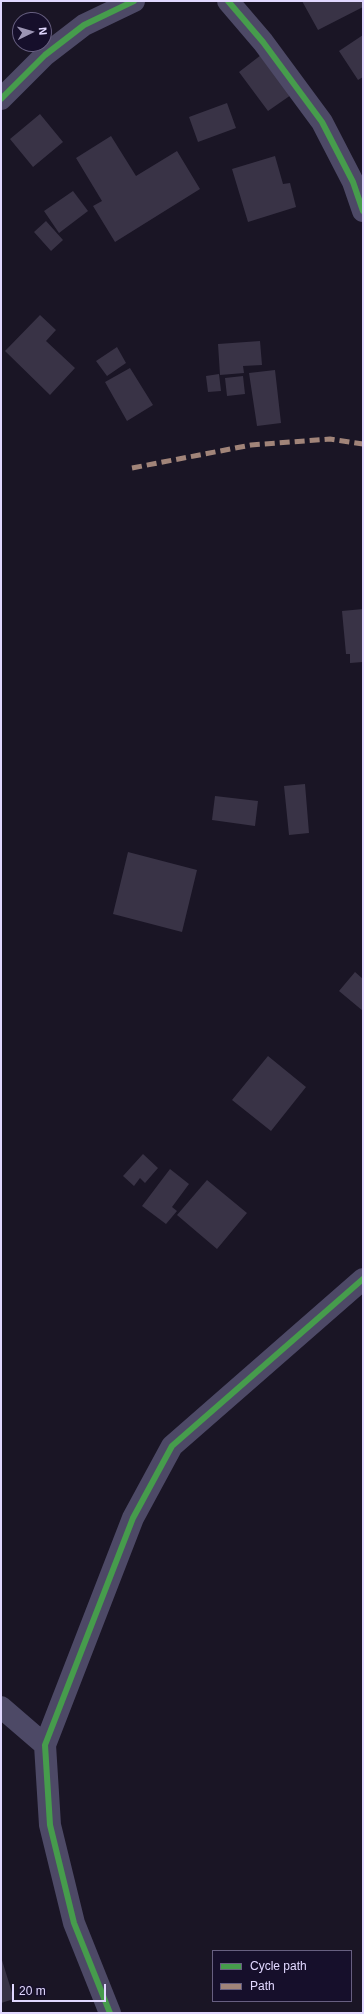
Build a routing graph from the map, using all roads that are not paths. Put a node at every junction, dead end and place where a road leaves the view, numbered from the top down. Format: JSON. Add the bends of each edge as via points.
{"nodes":[{"id":1,"x":134,"y":1,"type":"edge"},
{"id":2,"x":228,"y":1,"type":"edge"},
{"id":3,"x":1,"y":99,"type":"edge"},
{"id":4,"x":358,"y":187,"type":"edge"},
{"id":5,"x":363,"y":211,"type":"edge"},
{"id":6,"x":363,"y":1279,"type":"edge"},
{"id":7,"x":1,"y":1708,"type":"edge"},
{"id":8,"x":45,"y":1745,"type":"junction"},
{"id":9,"x":110,"y":2013,"type":"edge"}],
"edges":[{"from":1,"to":3,"type":"street","via":[[84,25],[45,55]]},
{"from":2,"to":4,"type":"street","via":[[263,42],[322,122]]},
{"from":4,"to":5,"type":"street"},
{"from":6,"to":8,"type":"street","via":[[172,1446],[133,1518]]},
{"from":7,"to":8,"type":"street"},
{"from":8,"to":9,"type":"street","via":[[50,1825],[74,1923]]}]}
